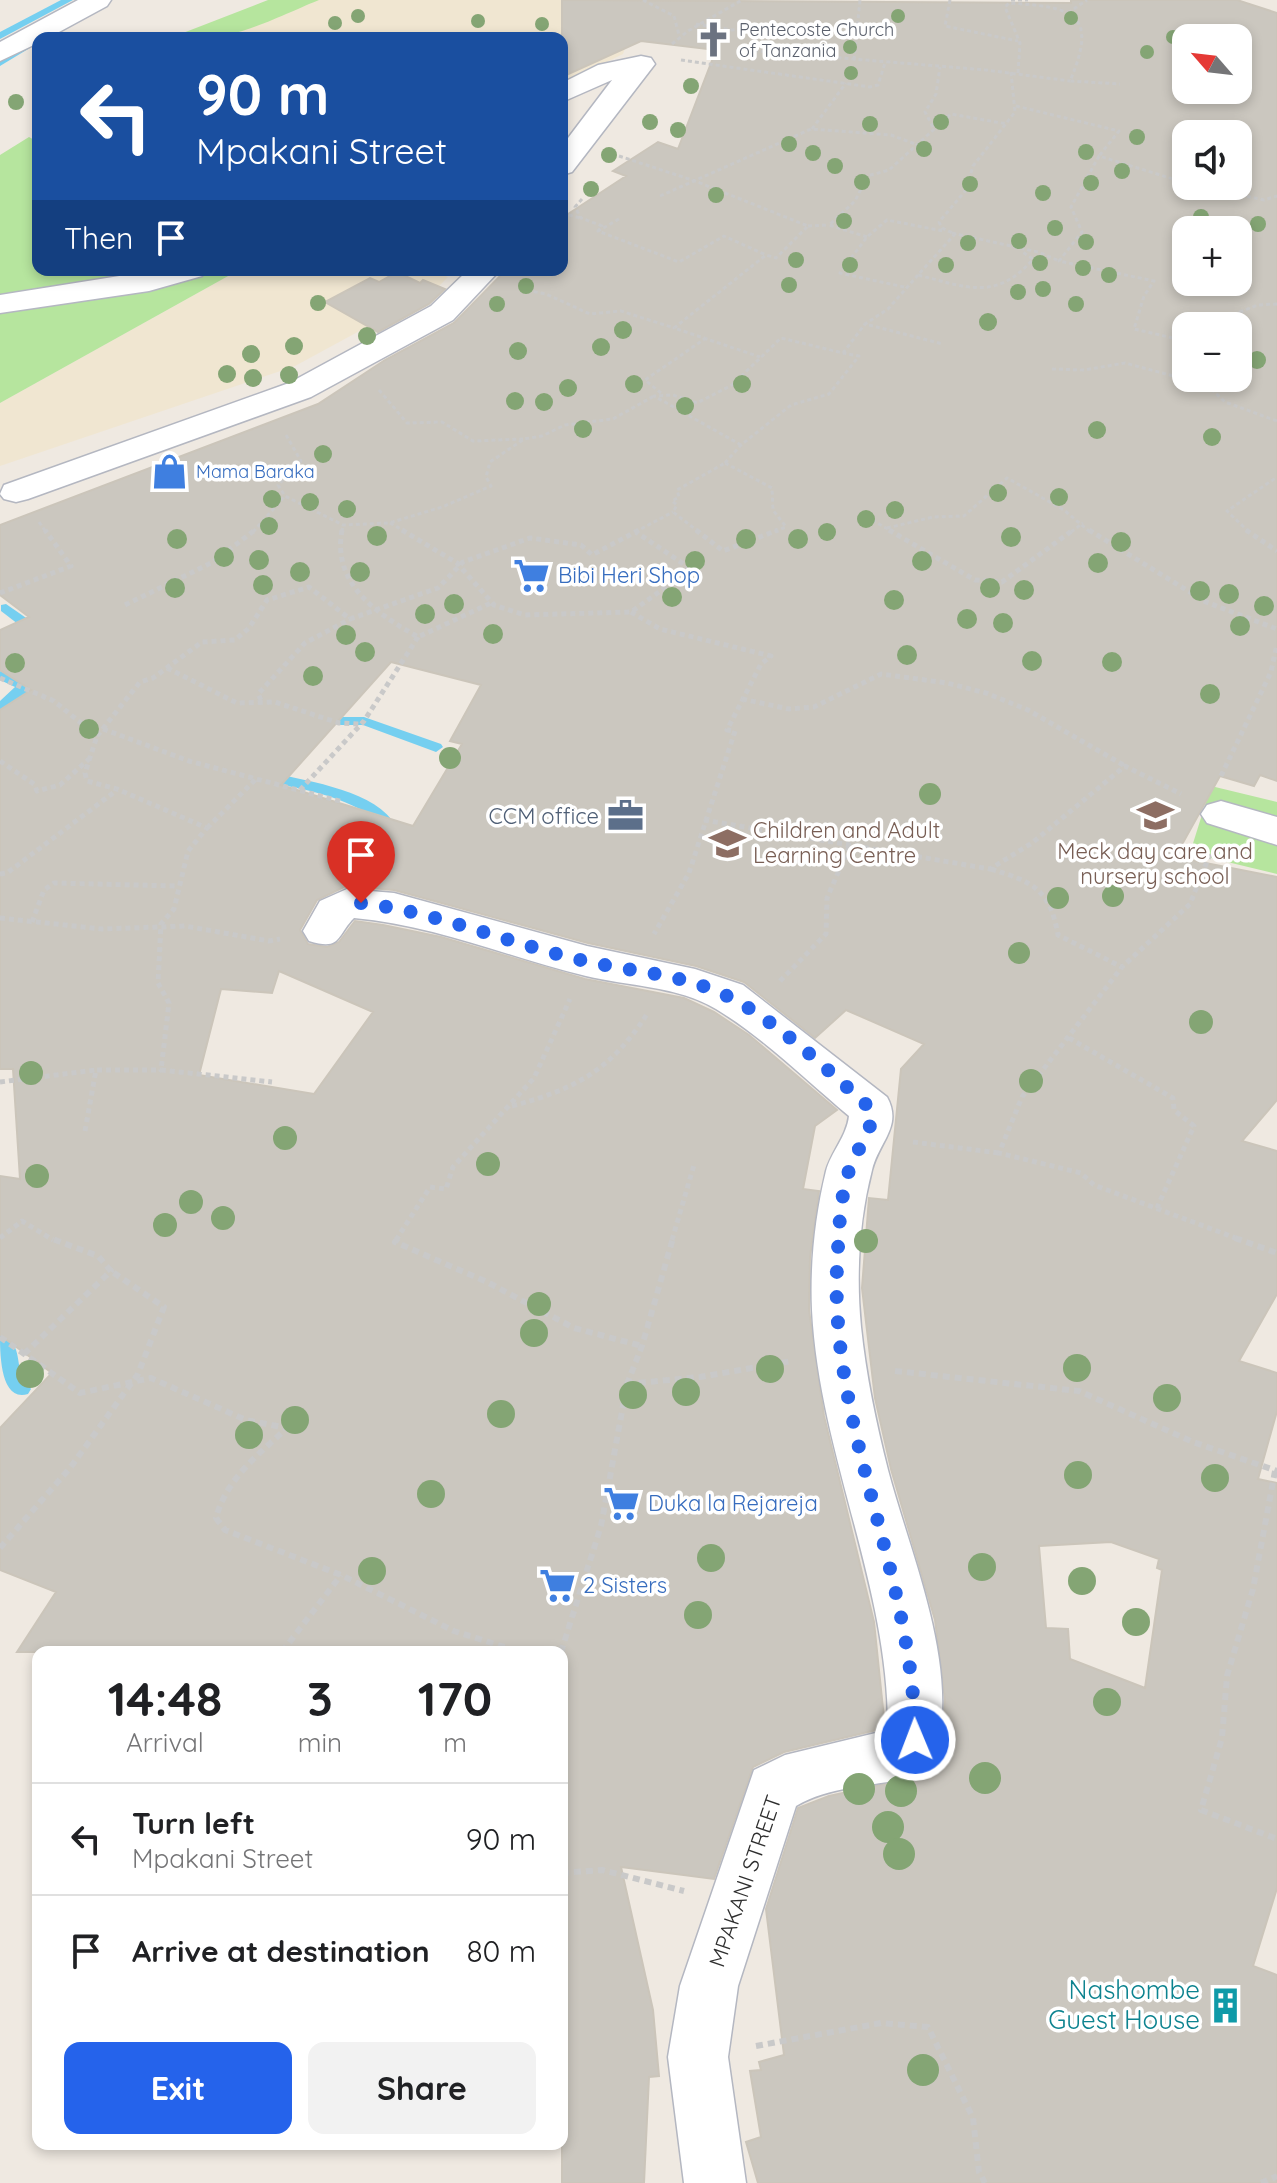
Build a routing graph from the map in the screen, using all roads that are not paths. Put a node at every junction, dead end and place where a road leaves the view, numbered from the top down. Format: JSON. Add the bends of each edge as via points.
{"nodes":[{"id":1,"x":98,"y":0,"type":"edge"},
{"id":2,"x":39,"y":32,"type":"edge"},
{"id":3,"x":32,"y":36,"type":"edge"},
{"id":4,"x":0,"y":53,"type":"edge"},
{"id":5,"x":568,"y":91,"type":"edge"},
{"id":6,"x":568,"y":159,"type":"edge"},
{"id":7,"x":170,"y":276,"type":"edge"},
{"id":8,"x":480,"y":276,"type":"edge"},
{"id":9,"x":0,"y":304,"type":"edge"},
{"id":10,"x":16,"y":492,"type":"road end"},
{"id":11,"x":1221,"y":814,"type":"road end"},
{"id":12,"x":1277,"y":831,"type":"edge"},
{"id":13,"x":324,"y":931,"type":"dead end"},
{"id":14,"x":715,"y":2183,"type":"edge"}],
"edges":[{"from":1,"to":2,"type":"street"},
{"from":3,"to":4,"type":"street"},
{"from":5,"to":6,"type":"street","via":[[608,71],[650,60]]},
{"from":7,"to":9,"type":"street"},
{"from":8,"to":10,"type":"street","via":[[442,313],[300,390]]},
{"from":11,"to":12,"type":"street"},
{"from":13,"to":14,"type":"street","name":"MPAKANI STREET","via":[[335,911],[347,903],[394,907],[728,996],[871,1109],[873,1119],[850,1166],[839,1230],[836,1301],[862,1466],[905,1628],[915,1740],[910,1753],[867,1758],[785,1781],[774,1789],[709,1986],[698,2057]]}]}
